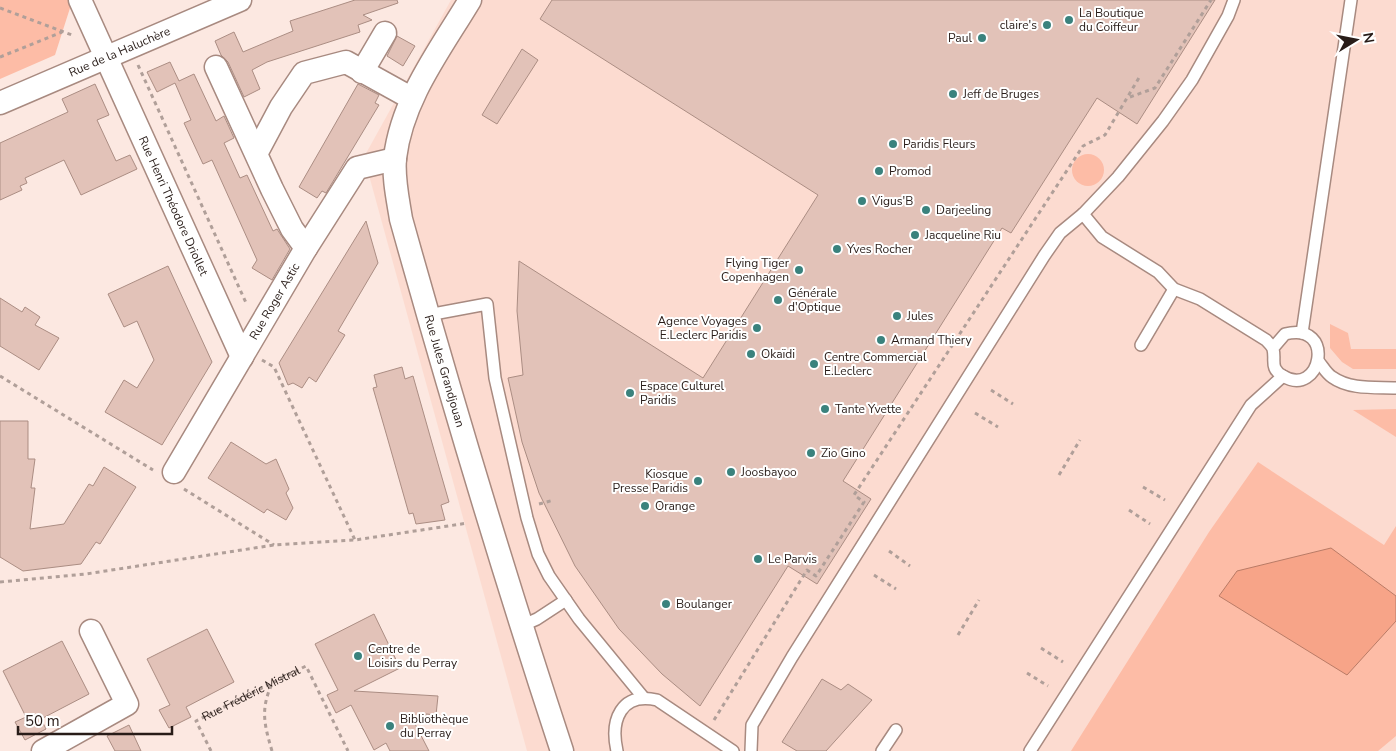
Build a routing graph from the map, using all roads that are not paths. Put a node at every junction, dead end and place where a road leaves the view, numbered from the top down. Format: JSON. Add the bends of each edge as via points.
{"nodes":[{"id":1,"x":80,"y":0,"type":"edge"},
{"id":2,"x":240,"y":0,"type":"edge"},
{"id":3,"x":470,"y":0,"type":"edge"},
{"id":4,"x":1234,"y":0,"type":"edge"},
{"id":5,"x":1351,"y":0,"type":"edge"},
{"id":6,"x":385,"y":33,"type":"dead end"},
{"id":7,"x":106,"y":56,"type":"junction"},
{"id":8,"x":216,"y":67,"type":"dead end"},
{"id":9,"x":362,"y":72,"type":"junction"},
{"id":10,"x":412,"y":98,"type":"junction"},
{"id":11,"x":0,"y":103,"type":"edge"},
{"id":12,"x":257,"y":152,"type":"junction"},
{"id":13,"x":395,"y":159,"type":"junction"},
{"id":14,"x":1084,"y":214,"type":"junction"},
{"id":15,"x":306,"y":248,"type":"junction"},
{"id":16,"x":1174,"y":289,"type":"junction"},
{"id":17,"x":428,"y":315,"type":"junction"},
{"id":18,"x":1302,"y":333,"type":"junction"},
{"id":19,"x":1141,"y":346,"type":"dead end"},
{"id":20,"x":1273,"y":348,"type":"junction"},
{"id":21,"x":242,"y":357,"type":"junction"},
{"id":22,"x":1319,"y":362,"type":"junction"},
{"id":23,"x":1283,"y":376,"type":"junction"},
{"id":24,"x":1396,"y":388,"type":"edge"},
{"id":25,"x":172,"y":478,"type":"road end"},
{"id":26,"x":566,"y":600,"type":"junction"},
{"id":27,"x":521,"y":626,"type":"junction"},
{"id":28,"x":91,"y":631,"type":"dead end"},
{"id":29,"x":643,"y":697,"type":"junction"},
{"id":30,"x":896,"y":730,"type":"dead end"},
{"id":31,"x":43,"y":751,"type":"edge"},
{"id":32,"x":562,"y":751,"type":"edge"},
{"id":33,"x":617,"y":751,"type":"edge"},
{"id":34,"x":734,"y":751,"type":"edge"},
{"id":35,"x":751,"y":751,"type":"edge"},
{"id":36,"x":882,"y":751,"type":"edge"},
{"id":37,"x":1030,"y":751,"type":"edge"}],
"edges":[{"from":1,"to":7,"type":"street","name":"Rue Henri Théodore Driollet"},
{"from":2,"to":7,"type":"street","name":"Rue de la Haluchère"},
{"from":3,"to":10,"type":"street","name":"Rue Jules Grandjouan"},
{"from":4,"to":14,"type":"lane","via":[[1192,80],[1163,122]]},
{"from":5,"to":18,"type":"lane"},
{"from":6,"to":9,"type":"street"},
{"from":7,"to":11,"type":"street","name":"Rue de la Haluchère"},
{"from":7,"to":21,"type":"street","name":"Rue Henri Théodore Driollet"},
{"from":8,"to":12,"type":"street"},
{"from":9,"to":10,"type":"street"},
{"from":9,"to":12,"type":"street","via":[[346,62],[304,73]]},
{"from":10,"to":13,"type":"street","name":"Rue Jules Grandjouan"},
{"from":12,"to":15,"type":"street","via":[[292,230]]},
{"from":13,"to":15,"type":"street","name":"Rue Roger Astic","via":[[357,168]]},
{"from":13,"to":17,"type":"street","name":"Rue Jules Grandjouan","via":[[401,219]]},
{"from":14,"to":16,"type":"lane","via":[[1102,237],[1158,272]]},
{"from":14,"to":35,"type":"lane","via":[[1060,233],[1044,256],[832,591],[752,726]]},
{"from":15,"to":21,"type":"street","name":"Rue Roger Astic"},
{"from":16,"to":19,"type":"lane"},
{"from":16,"to":20,"type":"lane","via":[[1200,299],[1266,340]]},
{"from":17,"to":26,"type":"lane","via":[[487,304],[495,378],[527,518],[538,554]]},
{"from":17,"to":27,"type":"street","name":"Rue Jules Grandjouan"},
{"from":18,"to":20,"type":"lane","via":[[1285,334]]},
{"from":18,"to":22,"type":"lane","via":[[1317,346]]},
{"from":20,"to":23,"type":"lane","via":[[1274,365]]},
{"from":21,"to":25,"type":"street","name":"Rue Roger Astic"},
{"from":22,"to":23,"type":"lane","via":[[1307,377],[1291,379]]},
{"from":22,"to":24,"type":"lane","via":[[1332,377],[1349,384]]},
{"from":23,"to":37,"type":"lane","via":[[1251,405]]},
{"from":26,"to":27,"type":"lane"},
{"from":26,"to":29,"type":"lane"},
{"from":27,"to":32,"type":"street","name":"Rue Jules Grandjouan"},
{"from":28,"to":31,"type":"street","via":[[127,704]]},
{"from":29,"to":33,"type":"lane","via":[[632,700],[615,721]]},
{"from":29,"to":34,"type":"lane","via":[[658,700]]},
{"from":30,"to":36,"type":"lane"}]}
